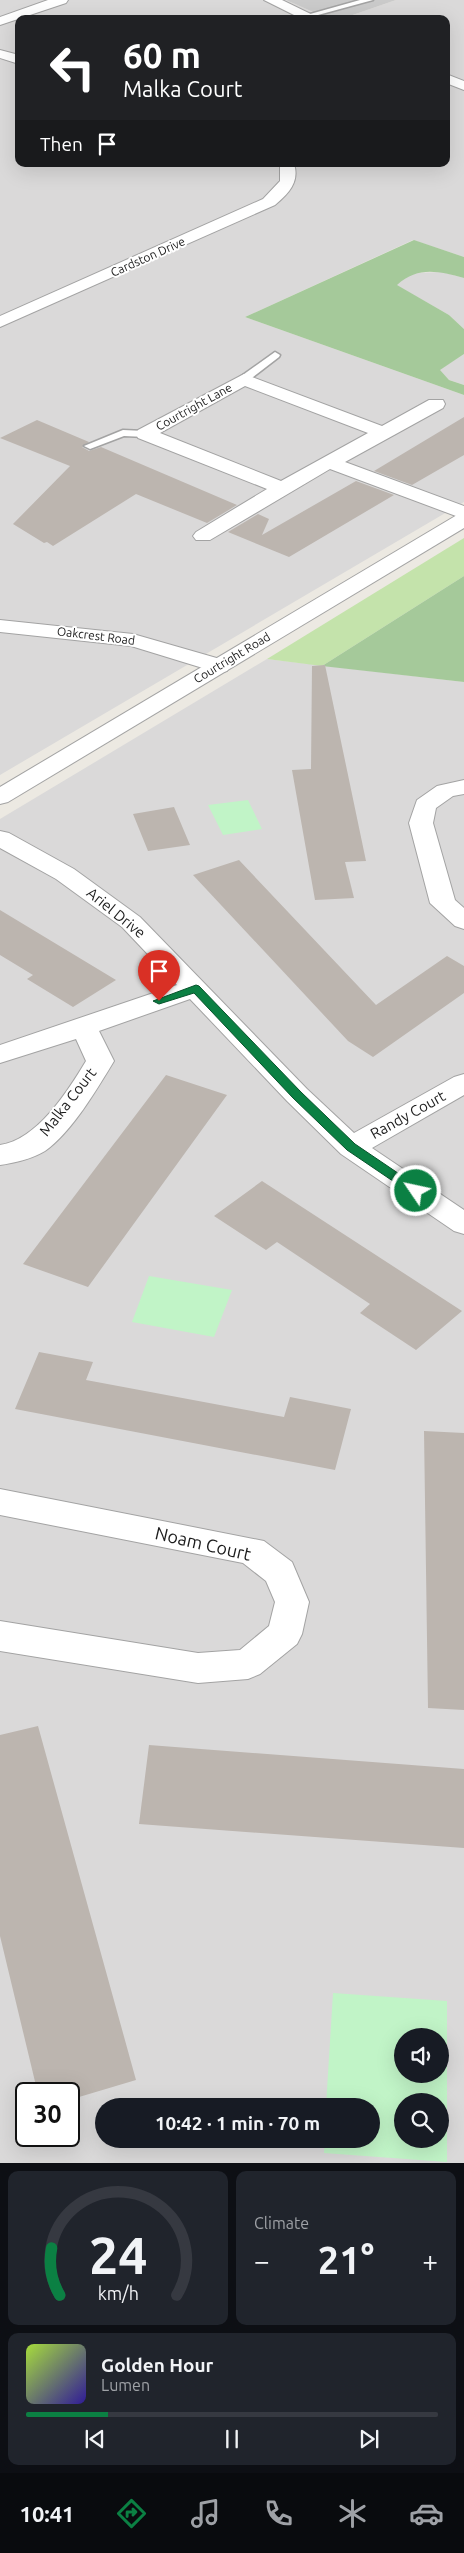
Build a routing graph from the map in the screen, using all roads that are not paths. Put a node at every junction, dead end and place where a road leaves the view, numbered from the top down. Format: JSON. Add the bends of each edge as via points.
{"nodes":[{"id":1,"x":62,"y":0,"type":"edge"},
{"id":2,"x":271,"y":0,"type":"edge"},
{"id":3,"x":369,"y":0,"type":"edge"},
{"id":4,"x":18,"y":15,"type":"edge"},
{"id":5,"x":306,"y":15,"type":"edge"},
{"id":6,"x":318,"y":15,"type":"edge"},
{"id":7,"x":15,"y":16,"type":"edge"},
{"id":8,"x":0,"y":21,"type":"edge"},
{"id":9,"x":0,"y":54,"type":"edge"},
{"id":10,"x":15,"y":59,"type":"edge"},
{"id":11,"x":450,"y":80,"type":"edge"},
{"id":12,"x":464,"y":86,"type":"edge"},
{"id":13,"x":287,"y":167,"type":"edge"},
{"id":14,"x":0,"y":322,"type":"edge"},
{"id":15,"x":276,"y":355,"type":"dead end"},
{"id":16,"x":244,"y":379,"type":"junction"},
{"id":17,"x":436,"y":404,"type":"dead end"},
{"id":18,"x":381,"y":432,"type":"junction"},
{"id":19,"x":145,"y":434,"type":"junction"},
{"id":20,"x":90,"y":446,"type":"dead end"},
{"id":21,"x":332,"y":463,"type":"junction"},
{"id":22,"x":282,"y":488,"type":"junction"},
{"id":23,"x":464,"y":513,"type":"edge"},
{"id":24,"x":464,"y":519,"type":"edge"},
{"id":25,"x":203,"y":536,"type":"dead end"},
{"id":26,"x":0,"y":626,"type":"edge"},
{"id":27,"x":219,"y":666,"type":"junction"},
{"id":28,"x":464,"y":788,"type":"edge"},
{"id":29,"x":0,"y":798,"type":"edge"},
{"id":30,"x":0,"y":838,"type":"edge"},
{"id":31,"x":464,"y":922,"type":"edge"},
{"id":32,"x":196,"y":988,"type":"junction"},
{"id":33,"x":84,"y":1027,"type":"junction"},
{"id":34,"x":0,"y":1054,"type":"edge"},
{"id":35,"x":459,"y":1092,"type":"edge"},
{"id":36,"x":351,"y":1147,"type":"junction"},
{"id":37,"x":0,"y":1155,"type":"edge"},
{"id":38,"x":464,"y":1224,"type":"edge"},
{"id":39,"x":0,"y":1502,"type":"edge"},
{"id":40,"x":0,"y":1636,"type":"edge"}],
"edges":[{"from":1,"to":4,"type":"street"},
{"from":2,"to":5,"type":"street"},
{"from":3,"to":6,"type":"lane"},
{"from":7,"to":8,"type":"street"},
{"from":9,"to":10,"type":"street"},
{"from":11,"to":12,"type":"street"},
{"from":13,"to":14,"type":"street","name":"Cardston Drive","via":[[288,181],[281,192],[250,213]]},
{"from":15,"to":16,"type":"lane"},
{"from":16,"to":18,"type":"street","name":"Courtright Lane"},
{"from":16,"to":19,"type":"street","name":"Courtright Lane"},
{"from":17,"to":18,"type":"street"},
{"from":18,"to":21,"type":"street"},
{"from":19,"to":20,"type":"lane","via":[[123,433]]},
{"from":19,"to":22,"type":"street","name":"Courtright Lane"},
{"from":21,"to":22,"type":"street"},
{"from":21,"to":23,"type":"street"},
{"from":22,"to":25,"type":"street"},
{"from":24,"to":27,"type":"street","name":"Courtright Road"},
{"from":26,"to":27,"type":"street","name":"Oakcrest Road","via":[[134,640]]},
{"from":27,"to":29,"type":"street","name":"Courtright Road"},
{"from":28,"to":31,"type":"street","via":[[445,791],[425,805],[420,823],[442,903]]},
{"from":30,"to":32,"type":"street","name":"Ariel Drive","via":[[65,874],[131,922]]},
{"from":32,"to":33,"type":"street"},
{"from":32,"to":36,"type":"street","name":"Ariel Drive"},
{"from":33,"to":34,"type":"street"},
{"from":33,"to":37,"type":"street","name":"Malka Court","via":[[100,1061],[88,1081],[36,1143]]},
{"from":35,"to":36,"type":"street","name":"Randy Court"},
{"from":36,"to":38,"type":"street","name":"Ariel Drive"},
{"from":39,"to":40,"type":"street","name":"Noam Court","via":[[252,1551],[280,1572],[292,1602],[285,1634],[248,1664],[198,1668]]}]}
